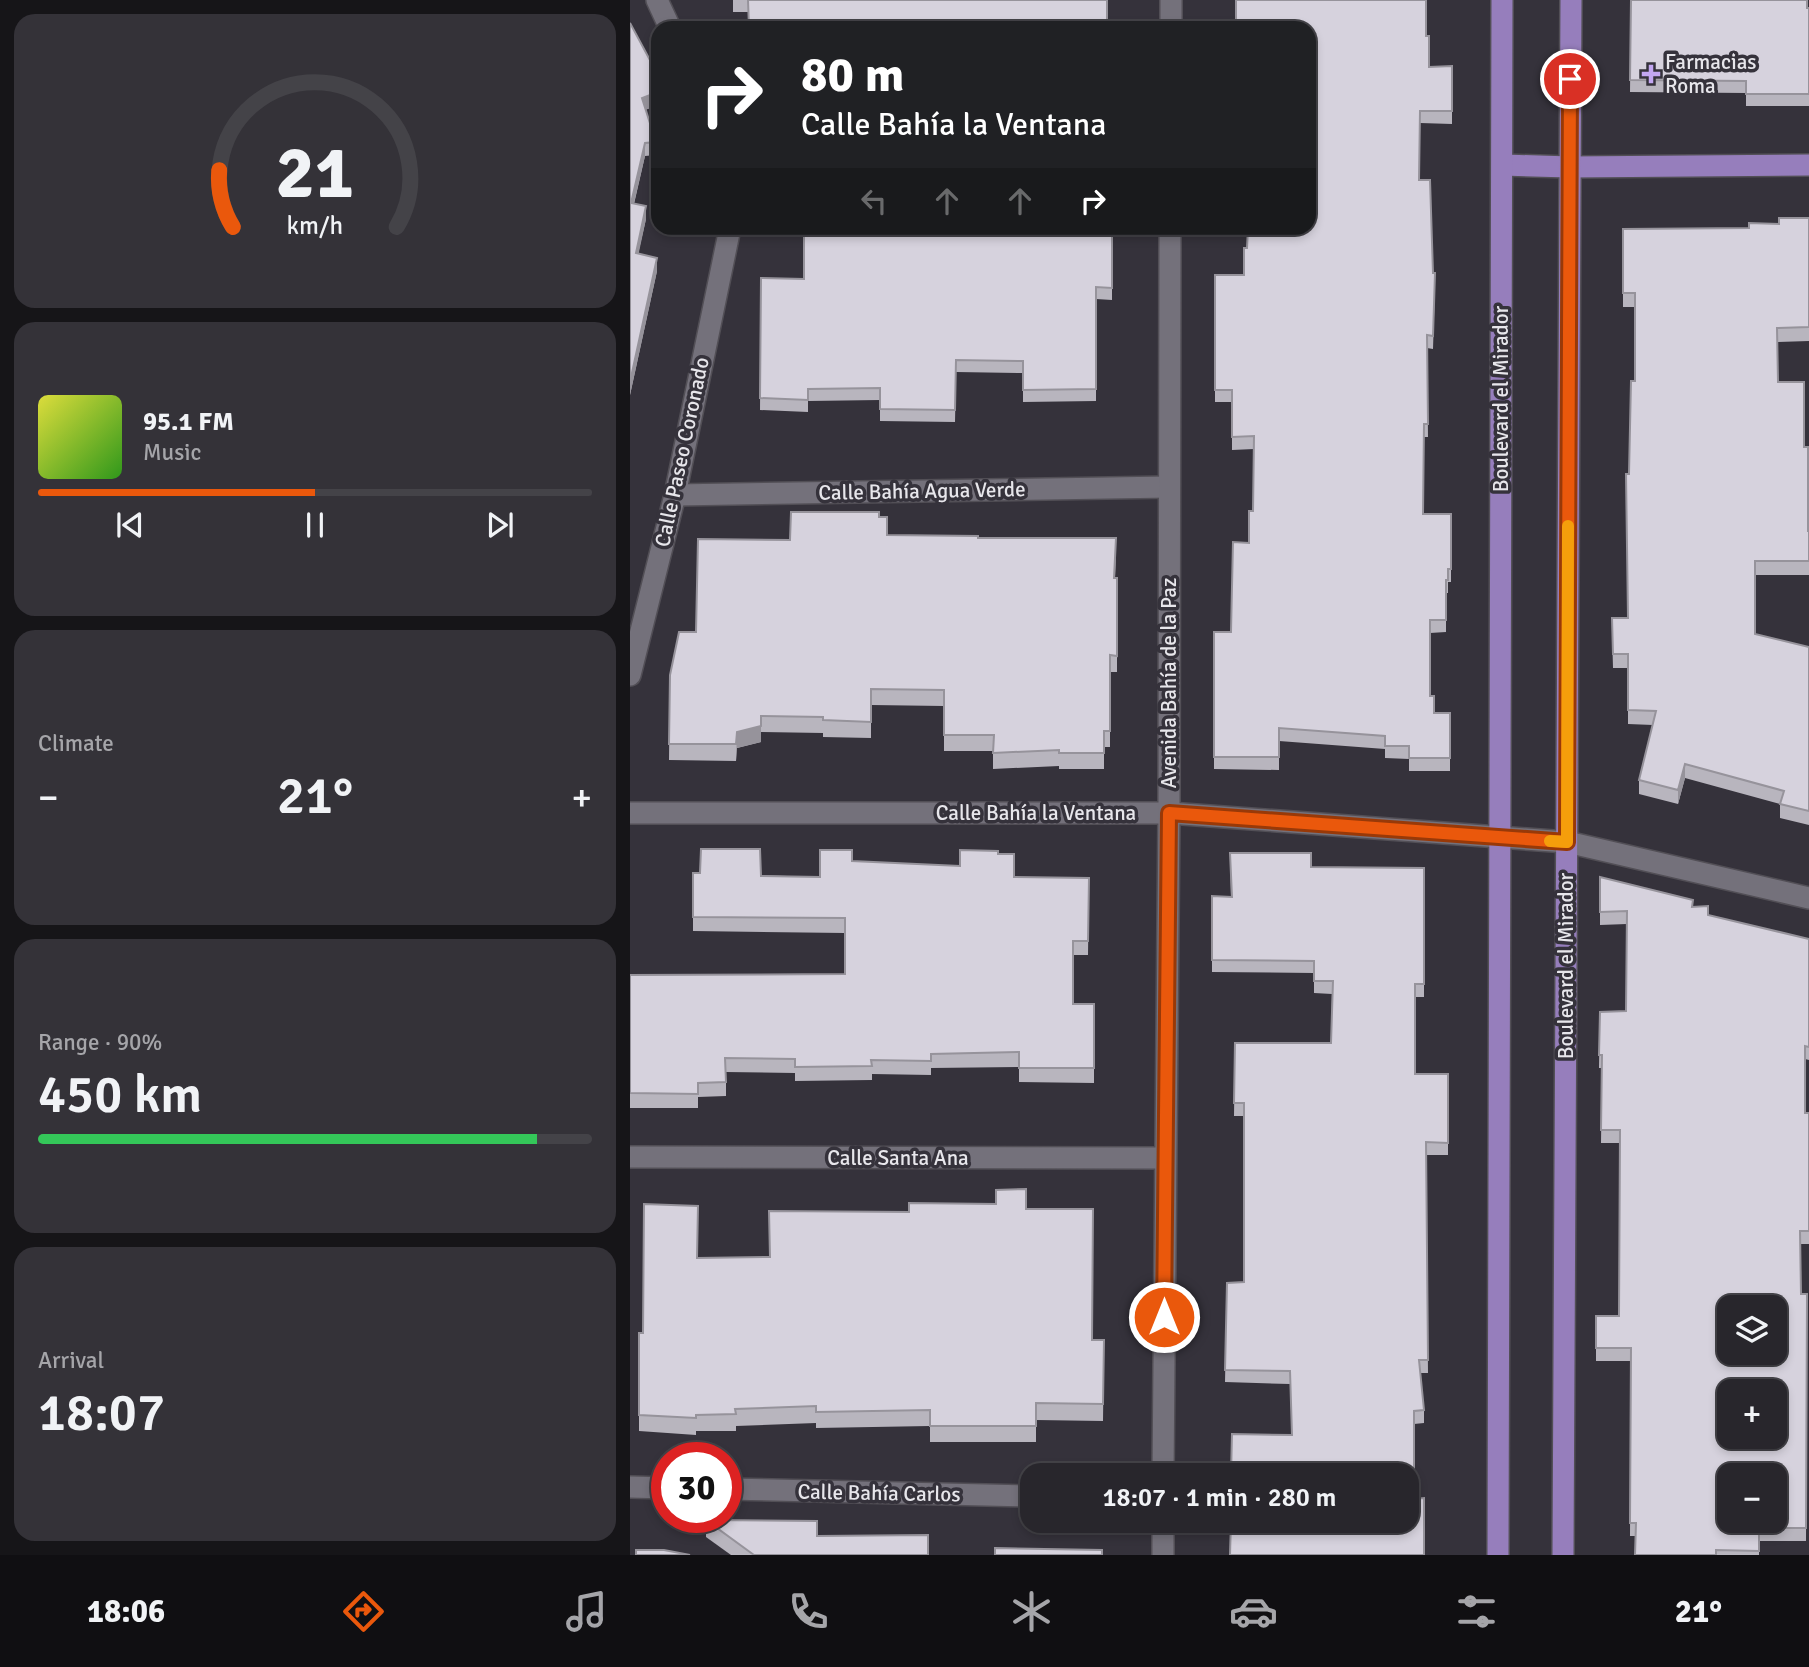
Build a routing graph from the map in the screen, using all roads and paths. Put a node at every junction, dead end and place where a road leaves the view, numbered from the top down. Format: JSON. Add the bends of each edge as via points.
{"nodes":[{"id":1,"x":657,"y":0,"type":"edge"},
{"id":2,"x":1171,"y":0,"type":"edge"},
{"id":3,"x":1502,"y":0,"type":"edge"},
{"id":4,"x":1571,"y":0,"type":"edge"},
{"id":5,"x":667,"y":21,"type":"edge"},
{"id":6,"x":1171,"y":21,"type":"edge"},
{"id":7,"x":1503,"y":164,"type":"junction"},
{"id":8,"x":1809,"y":165,"type":"edge"},
{"id":9,"x":1570,"y":167,"type":"junction"},
{"id":10,"x":729,"y":235,"type":"edge"},
{"id":11,"x":1170,"y":235,"type":"edge"},
{"id":12,"x":1169,"y":487,"type":"junction"},
{"id":13,"x":675,"y":495,"type":"junction"},
{"id":14,"x":630,"y":675,"type":"edge"},
{"id":15,"x":630,"y":813,"type":"edge"},
{"id":16,"x":1169,"y":813,"type":"junction"},
{"id":17,"x":1499,"y":838,"type":"junction"},
{"id":18,"x":1567,"y":842,"type":"junction"},
{"id":19,"x":1809,"y":898,"type":"edge"},
{"id":20,"x":630,"y":1157,"type":"edge"},
{"id":21,"x":1165,"y":1158,"type":"junction"},
{"id":22,"x":1163,"y":1463,"type":"edge"},
{"id":23,"x":630,"y":1487,"type":"edge"},
{"id":24,"x":651,"y":1488,"type":"edge"},
{"id":25,"x":742,"y":1489,"type":"edge"},
{"id":26,"x":1020,"y":1496,"type":"edge"},
{"id":27,"x":1163,"y":1533,"type":"edge"},
{"id":28,"x":1163,"y":1555,"type":"edge"},
{"id":29,"x":1498,"y":1555,"type":"edge"},
{"id":30,"x":1563,"y":1555,"type":"edge"}],
"edges":[{"from":1,"to":5,"type":"street"},
{"from":2,"to":6,"type":"street"},
{"from":3,"to":7,"type":"main road","name":"Boulevard el Mirador"},
{"from":4,"to":9,"type":"main road","name":"Boulevard el Mirador"},
{"from":7,"to":9,"type":"main road"},
{"from":7,"to":17,"type":"main road","name":"Boulevard el Mirador"},
{"from":8,"to":9,"type":"main road"},
{"from":9,"to":18,"type":"main road","name":"Boulevard el Mirador"},
{"from":10,"to":13,"type":"street","name":"Calle Paseo Coronado"},
{"from":11,"to":12,"type":"street","name":"Avenida Bahía de la Paz"},
{"from":12,"to":13,"type":"street","name":"Calle Bahía Agua Verde"},
{"from":12,"to":16,"type":"street","name":"Avenida Bahía de la Paz"},
{"from":13,"to":14,"type":"street","name":"Calle Paseo Coronado"},
{"from":15,"to":16,"type":"street","name":"Calle Bahía la Ventana"},
{"from":16,"to":17,"type":"street","name":"Calle Bahía la Ventana"},
{"from":16,"to":21,"type":"street","name":"Avenida Bahía de la Paz"},
{"from":17,"to":18,"type":"street","name":"Calle Bahía la Ventana"},
{"from":17,"to":29,"type":"main road","name":"Boulevard el Mirador"},
{"from":18,"to":19,"type":"street","name":"Calle Bahía la Ventana"},
{"from":18,"to":30,"type":"main road","name":"Boulevard el Mirador"},
{"from":20,"to":21,"type":"street","name":"Calle Santa Ana"},
{"from":21,"to":22,"type":"street","name":"Avenida Bahía de la Paz"},
{"from":23,"to":24,"type":"street"},
{"from":25,"to":26,"type":"street","name":"Calle Bahía Carlos"},
{"from":27,"to":28,"type":"street"}]}
